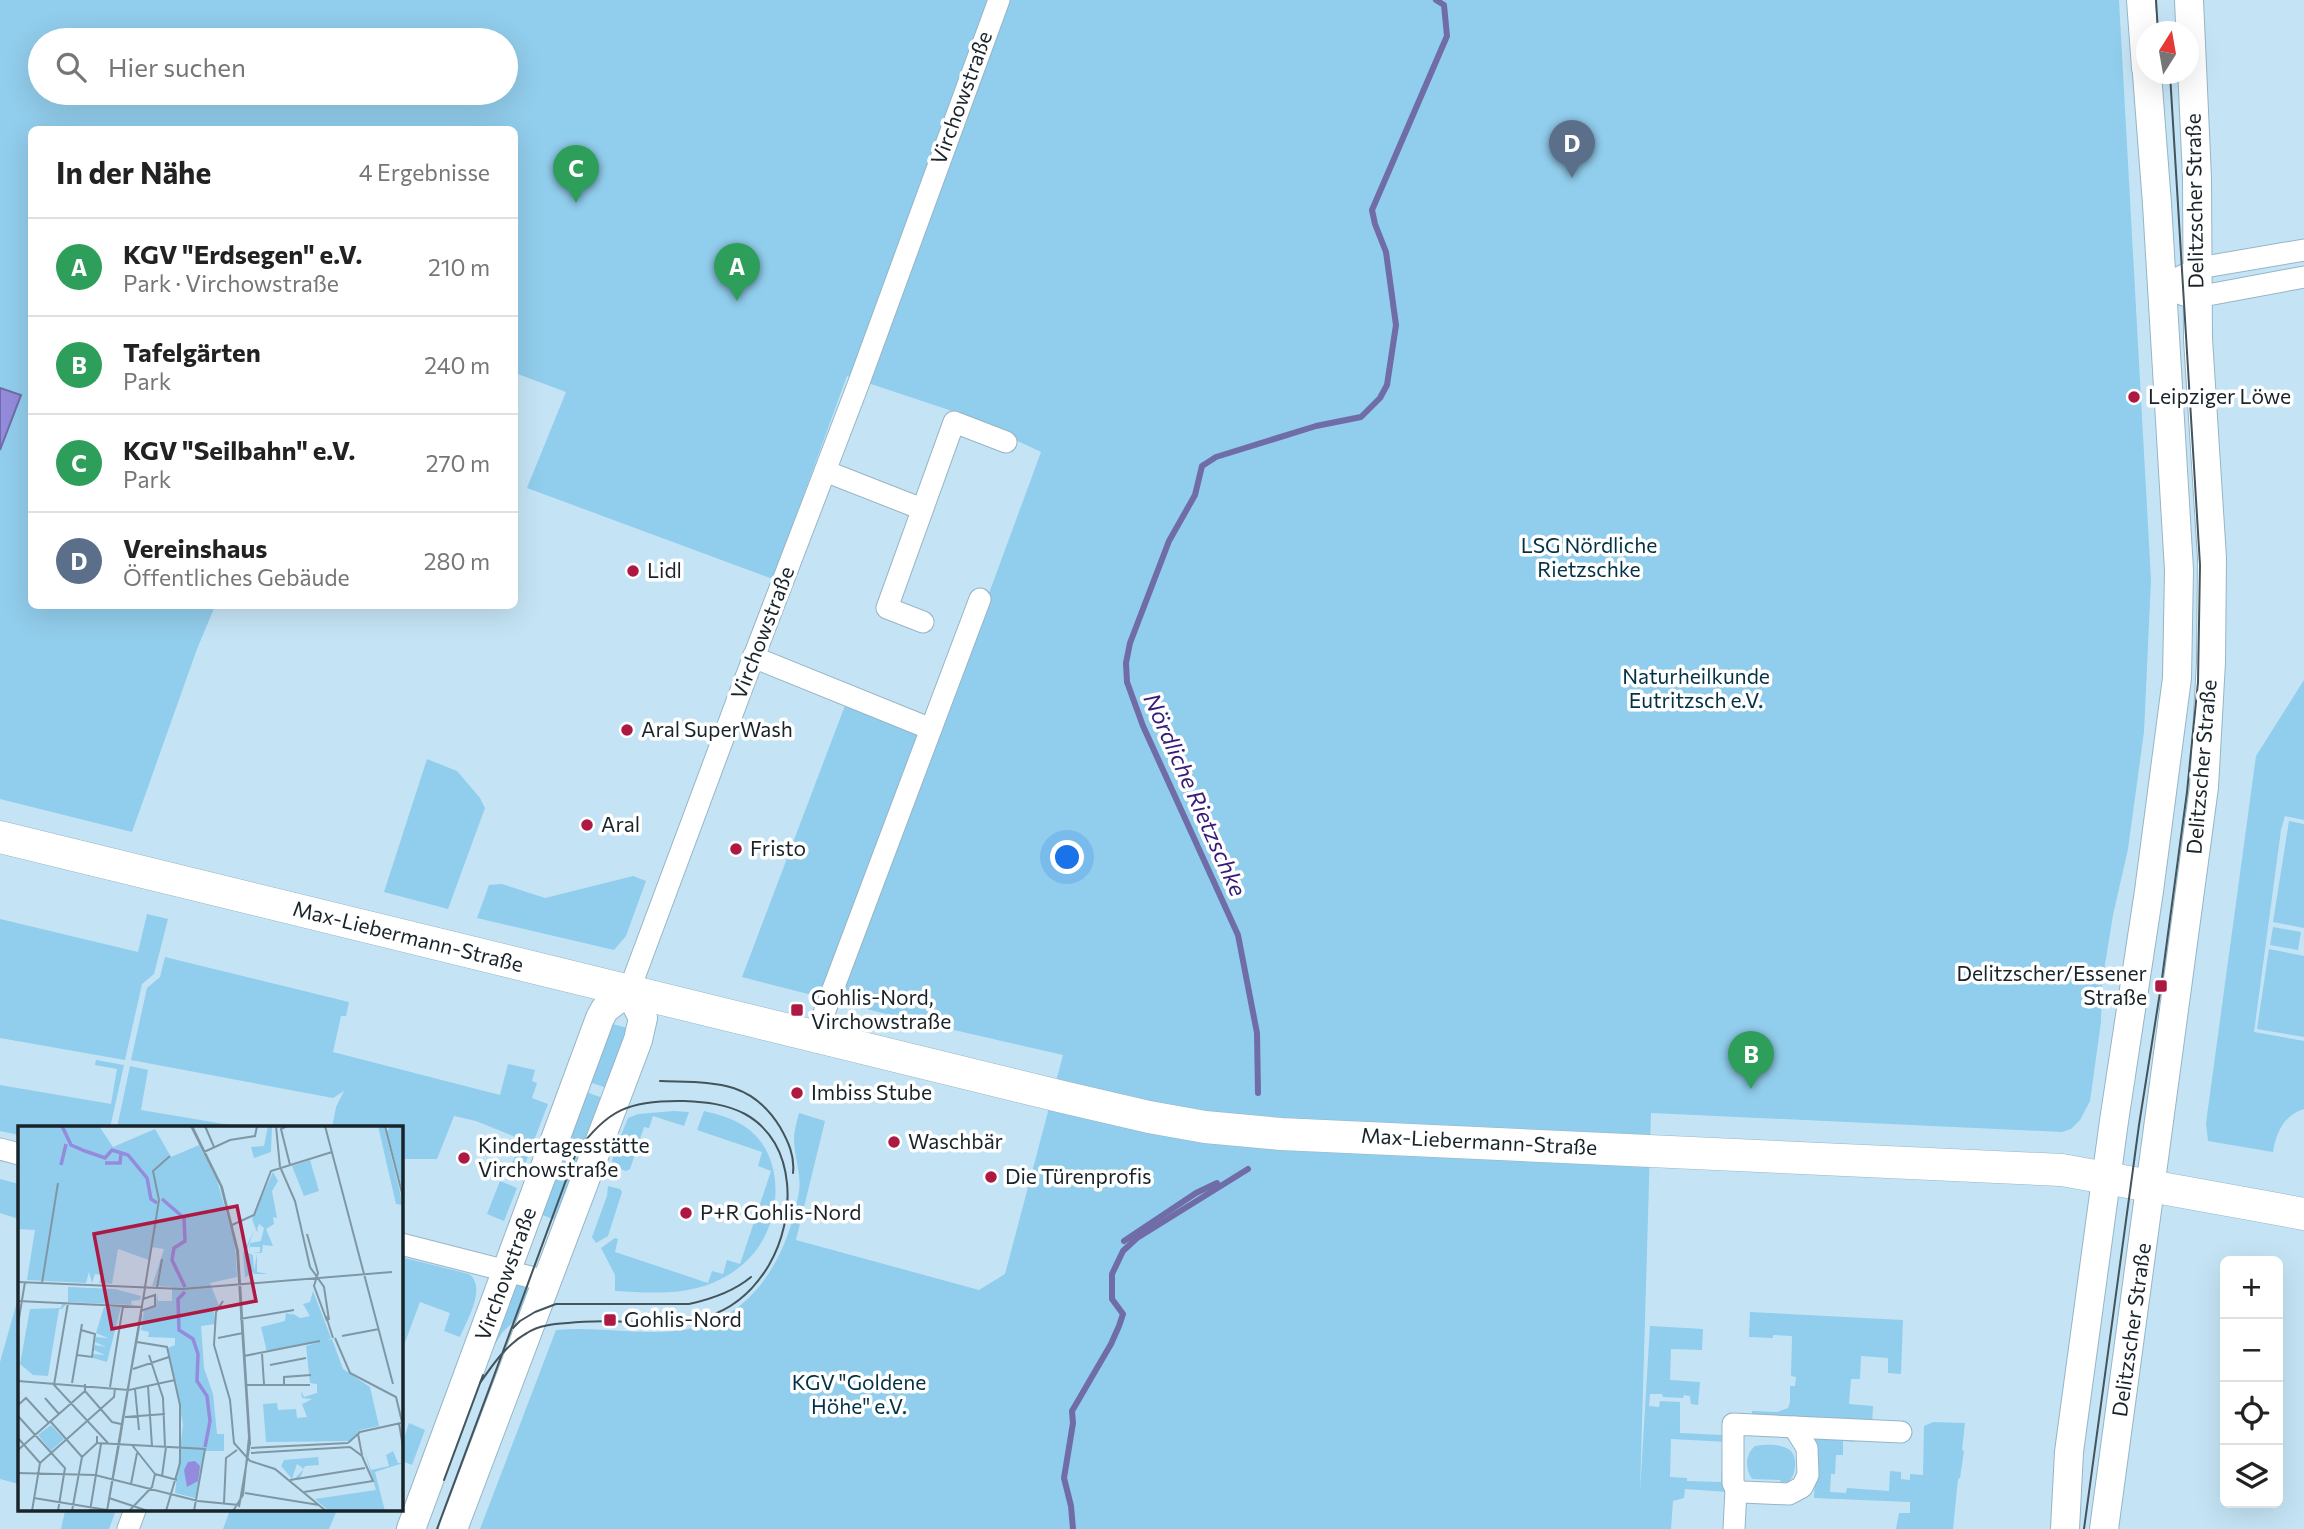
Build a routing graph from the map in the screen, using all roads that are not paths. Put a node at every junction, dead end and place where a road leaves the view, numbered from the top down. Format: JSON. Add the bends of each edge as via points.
{"nodes":[{"id":1,"x":999,"y":0,"type":"edge"},
{"id":2,"x":2141,"y":0,"type":"edge"},
{"id":3,"x":2189,"y":0,"type":"edge"},
{"id":4,"x":2143,"y":21,"type":"edge"},
{"id":5,"x":2148,"y":84,"type":"edge"},
{"id":6,"x":2304,"y":250,"type":"edge"},
{"id":7,"x":2199,"y":268,"type":"junction"},
{"id":8,"x":2304,"y":278,"type":"edge"},
{"id":9,"x":2161,"y":286,"type":"junction"},
{"id":10,"x":2197,"y":297,"type":"junction"},
{"id":11,"x":1006,"y":442,"type":"dead end"},
{"id":12,"x":825,"y":471,"type":"junction"},
{"id":13,"x":922,"y":509,"type":"junction"},
{"id":14,"x":980,"y":599,"type":"dead end"},
{"id":15,"x":923,"y":621,"type":"dead end"},
{"id":16,"x":754,"y":657,"type":"junction"},
{"id":17,"x":931,"y":729,"type":"junction"},
{"id":18,"x":0,"y":837,"type":"edge"},
{"id":19,"x":629,"y":991,"type":"junction"},
{"id":20,"x":815,"y":1037,"type":"junction"},
{"id":21,"x":0,"y":1149,"type":"edge"},
{"id":22,"x":18,"y":1154,"type":"edge"},
{"id":23,"x":2107,"y":1177,"type":"junction"},
{"id":24,"x":2151,"y":1186,"type":"junction"},
{"id":25,"x":2304,"y":1214,"type":"edge"},
{"id":26,"x":402,"y":1244,"type":"edge"},
{"id":27,"x":508,"y":1270,"type":"junction"},
{"id":28,"x":547,"y":1281,"type":"junction"},
{"id":29,"x":1794,"y":1427,"type":"junction"},
{"id":30,"x":1901,"y":1432,"type":"dead end"},
{"id":31,"x":1736,"y":1489,"type":"junction"},
{"id":32,"x":134,"y":1512,"type":"edge"},
{"id":33,"x":128,"y":1529,"type":"edge"},
{"id":34,"x":411,"y":1529,"type":"edge"},
{"id":35,"x":453,"y":1529,"type":"edge"},
{"id":36,"x":1734,"y":1529,"type":"edge"},
{"id":37,"x":2065,"y":1529,"type":"edge"},
{"id":38,"x":2104,"y":1529,"type":"edge"}],
"edges":[{"from":1,"to":12,"type":"street","name":"Virchowstraße"},
{"from":2,"to":4,"type":"main road"},
{"from":3,"to":7,"type":"main road","name":"Delitzscher Straße"},
{"from":5,"to":9,"type":"main road","name":"Delitzscher Straße"},
{"from":6,"to":7,"type":"street"},
{"from":7,"to":9,"type":"street"},
{"from":7,"to":10,"type":"main road","name":"Delitzscher Straße"},
{"from":8,"to":10,"type":"street"},
{"from":9,"to":10,"type":"street"},
{"from":9,"to":23,"type":"main road","name":"Delitzscher Straße","via":[[2179,570],[2177,678]]},
{"from":10,"to":24,"type":"main road","name":"Delitzscher Straße","via":[[2212,558],[2211,662],[2204,787]]},
{"from":11,"to":13,"type":"street","via":[[954,422]]},
{"from":12,"to":13,"type":"street"},
{"from":12,"to":16,"type":"street","name":"Virchowstraße"},
{"from":13,"to":15,"type":"street","via":[[887,608]]},
{"from":14,"to":17,"type":"street"},
{"from":16,"to":17,"type":"street"},
{"from":16,"to":19,"type":"street","name":"Virchowstraße"},
{"from":17,"to":20,"type":"street"},
{"from":18,"to":19,"type":"main road","name":"Max-Liebermann-Straße"},
{"from":19,"to":20,"type":"main road","name":"Max-Liebermann-Straße"},
{"from":19,"to":27,"type":"main road","name":"Virchowstraße","via":[[600,1018]]},
{"from":19,"to":28,"type":"main road","name":"Virchowstraße","via":[[643,1018],[642,1027]]},
{"from":20,"to":23,"type":"main road","name":"Max-Liebermann-Straße","via":[[1205,1127],[1987,1166]]},
{"from":21,"to":22,"type":"street"},
{"from":23,"to":24,"type":"main road","name":"Max-Liebermann-Straße"},
{"from":23,"to":37,"type":"main road","name":"Delitzscher Straße","via":[[2069,1452]]},
{"from":24,"to":25,"type":"main road","name":"Max-Liebermann-Straße"},
{"from":24,"to":38,"type":"main road","name":"Delitzscher Straße"},
{"from":26,"to":27,"type":"street"},
{"from":27,"to":28,"type":"street"},
{"from":27,"to":34,"type":"main road","name":"Virchowstraße"},
{"from":28,"to":35,"type":"main road","name":"Virchowstraße"},
{"from":29,"to":30,"type":"street"},
{"from":29,"to":31,"type":"street","via":[[1733,1424],[1732,1483]]},
{"from":29,"to":31,"type":"street","via":[[1807,1448],[1808,1475],[1802,1487],[1790,1494]]},
{"from":31,"to":36,"type":"street"},
{"from":32,"to":33,"type":"street"}]}
